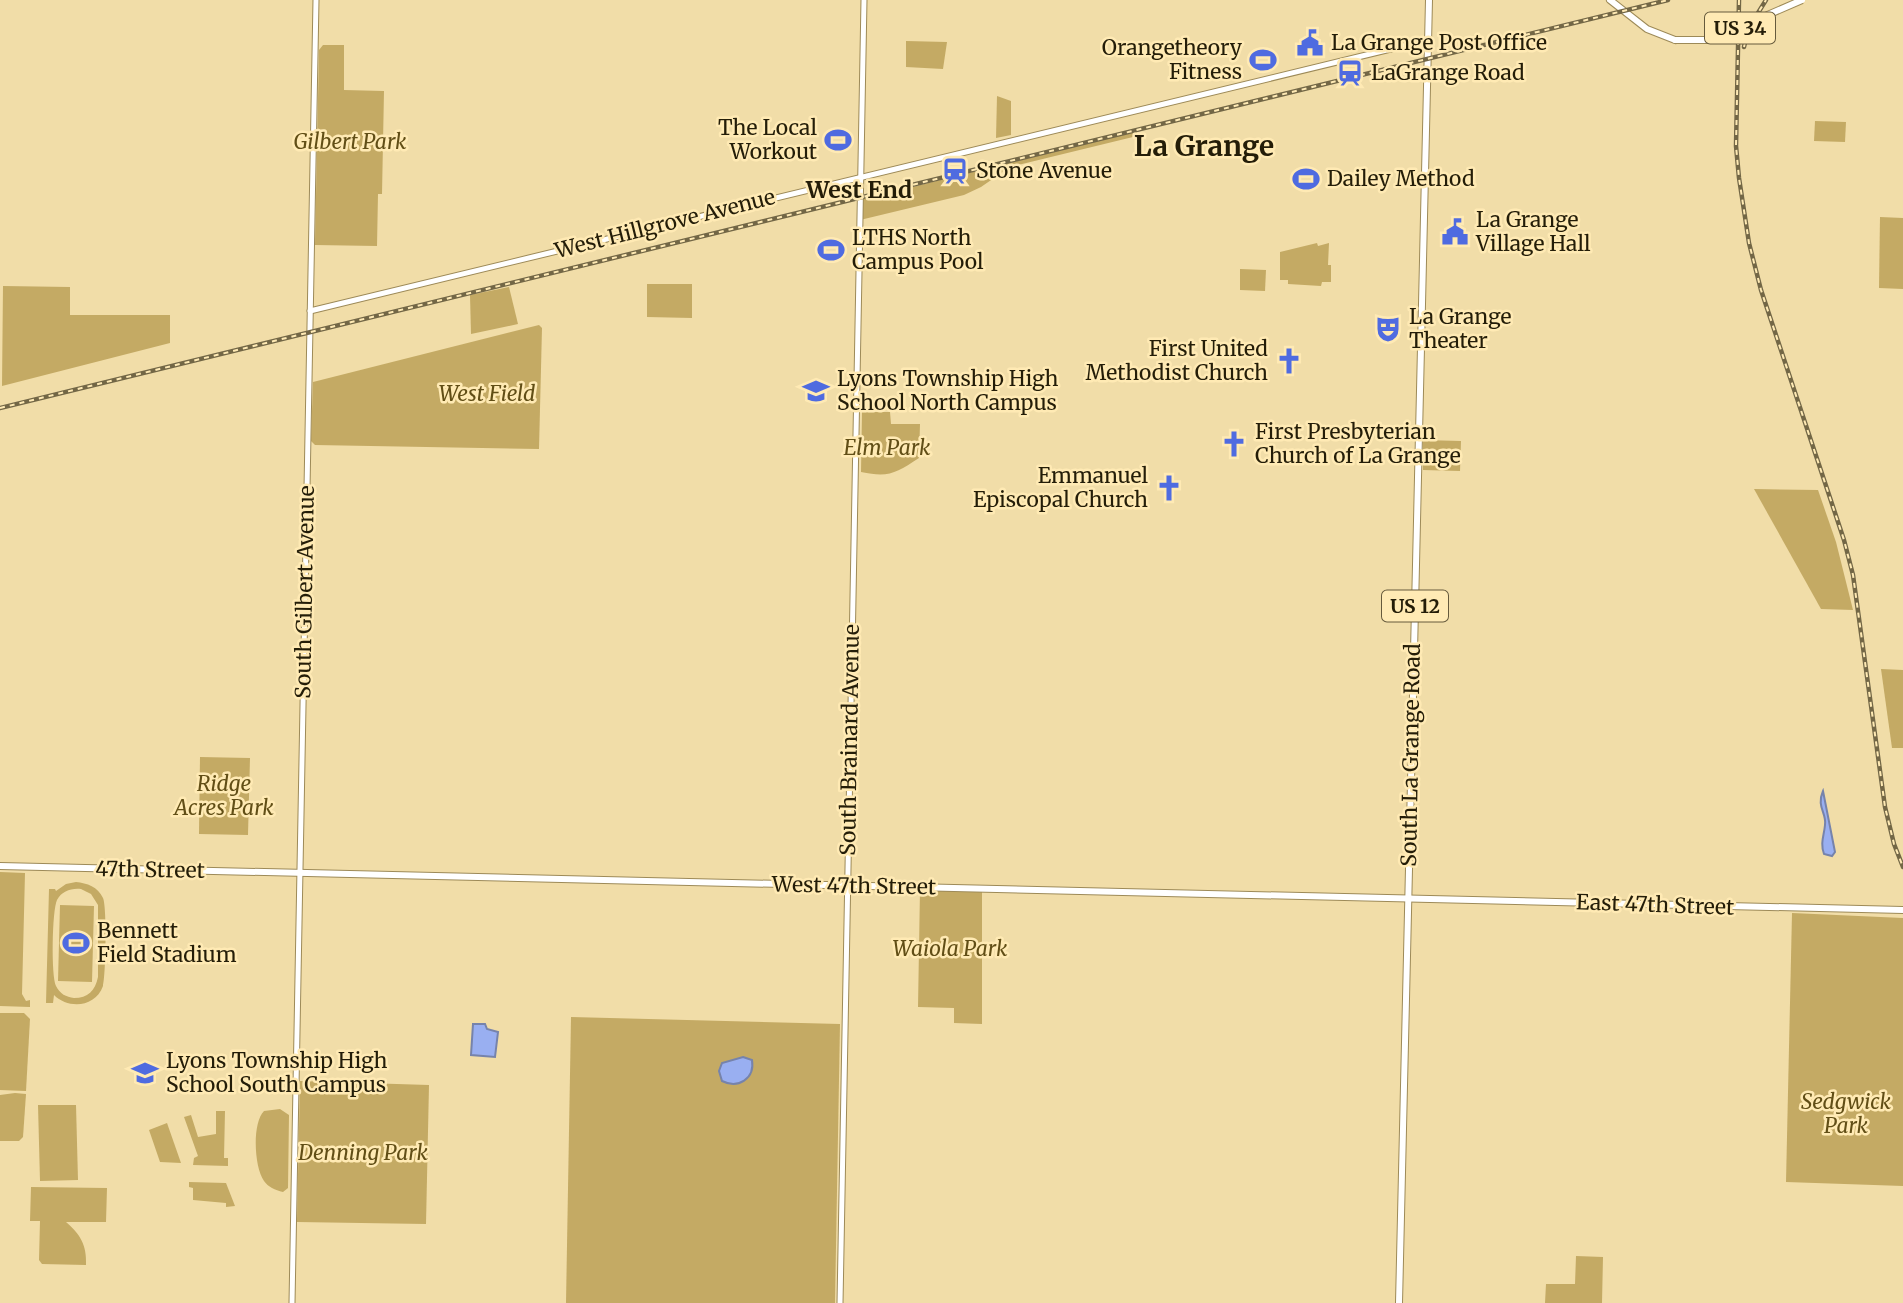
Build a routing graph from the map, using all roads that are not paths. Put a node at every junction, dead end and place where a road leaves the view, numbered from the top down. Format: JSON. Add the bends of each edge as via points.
{"nodes":[{"id":1,"x":316,"y":0,"type":"edge"},
{"id":2,"x":864,"y":0,"type":"edge"},
{"id":3,"x":1429,"y":0,"type":"edge"},
{"id":4,"x":1610,"y":0,"type":"edge"},
{"id":5,"x":1802,"y":0,"type":"edge"},
{"id":6,"x":1428,"y":40,"type":"junction"},
{"id":7,"x":861,"y":177,"type":"junction"},
{"id":8,"x":310,"y":311,"type":"junction"},
{"id":9,"x":0,"y":866,"type":"edge"},
{"id":10,"x":300,"y":873,"type":"junction"},
{"id":11,"x":847,"y":886,"type":"junction"},
{"id":12,"x":1408,"y":898,"type":"junction"},
{"id":13,"x":1903,"y":910,"type":"edge"},
{"id":14,"x":292,"y":1303,"type":"edge"},
{"id":15,"x":840,"y":1303,"type":"edge"},
{"id":16,"x":1399,"y":1303,"type":"edge"}],
"edges":[{"from":1,"to":8,"type":"street","name":"South Gilbert Avenue"},
{"from":2,"to":7,"type":"street","name":"South Brainard Avenue"},
{"from":3,"to":6,"type":"main road","number":"US 12"},
{"from":4,"to":5,"type":"main road","number":"US 34","bridge":true,"via":[[1647,29],[1675,40],[1710,40]]},
{"from":6,"to":7,"type":"street","name":"West Hillgrove Avenue"},
{"from":6,"to":12,"type":"main road","name":"South La Grange Road","number":"US 12"},
{"from":7,"to":8,"type":"street","name":"West Hillgrove Avenue"},
{"from":7,"to":11,"type":"street","name":"South Brainard Avenue"},
{"from":8,"to":10,"type":"street","name":"South Gilbert Avenue"},
{"from":9,"to":10,"type":"main road","name":"47th Street"},
{"from":10,"to":11,"type":"main road","name":"West 47th Street"},
{"from":10,"to":14,"type":"street","name":"South Gilbert Avenue"},
{"from":11,"to":12,"type":"main road","name":"West 47th Street"},
{"from":11,"to":15,"type":"street","name":"South Brainard Avenue"},
{"from":12,"to":13,"type":"main road","name":"East 47th Street"},
{"from":12,"to":16,"type":"main road","name":"South La Grange Road","number":"US 12"}]}
